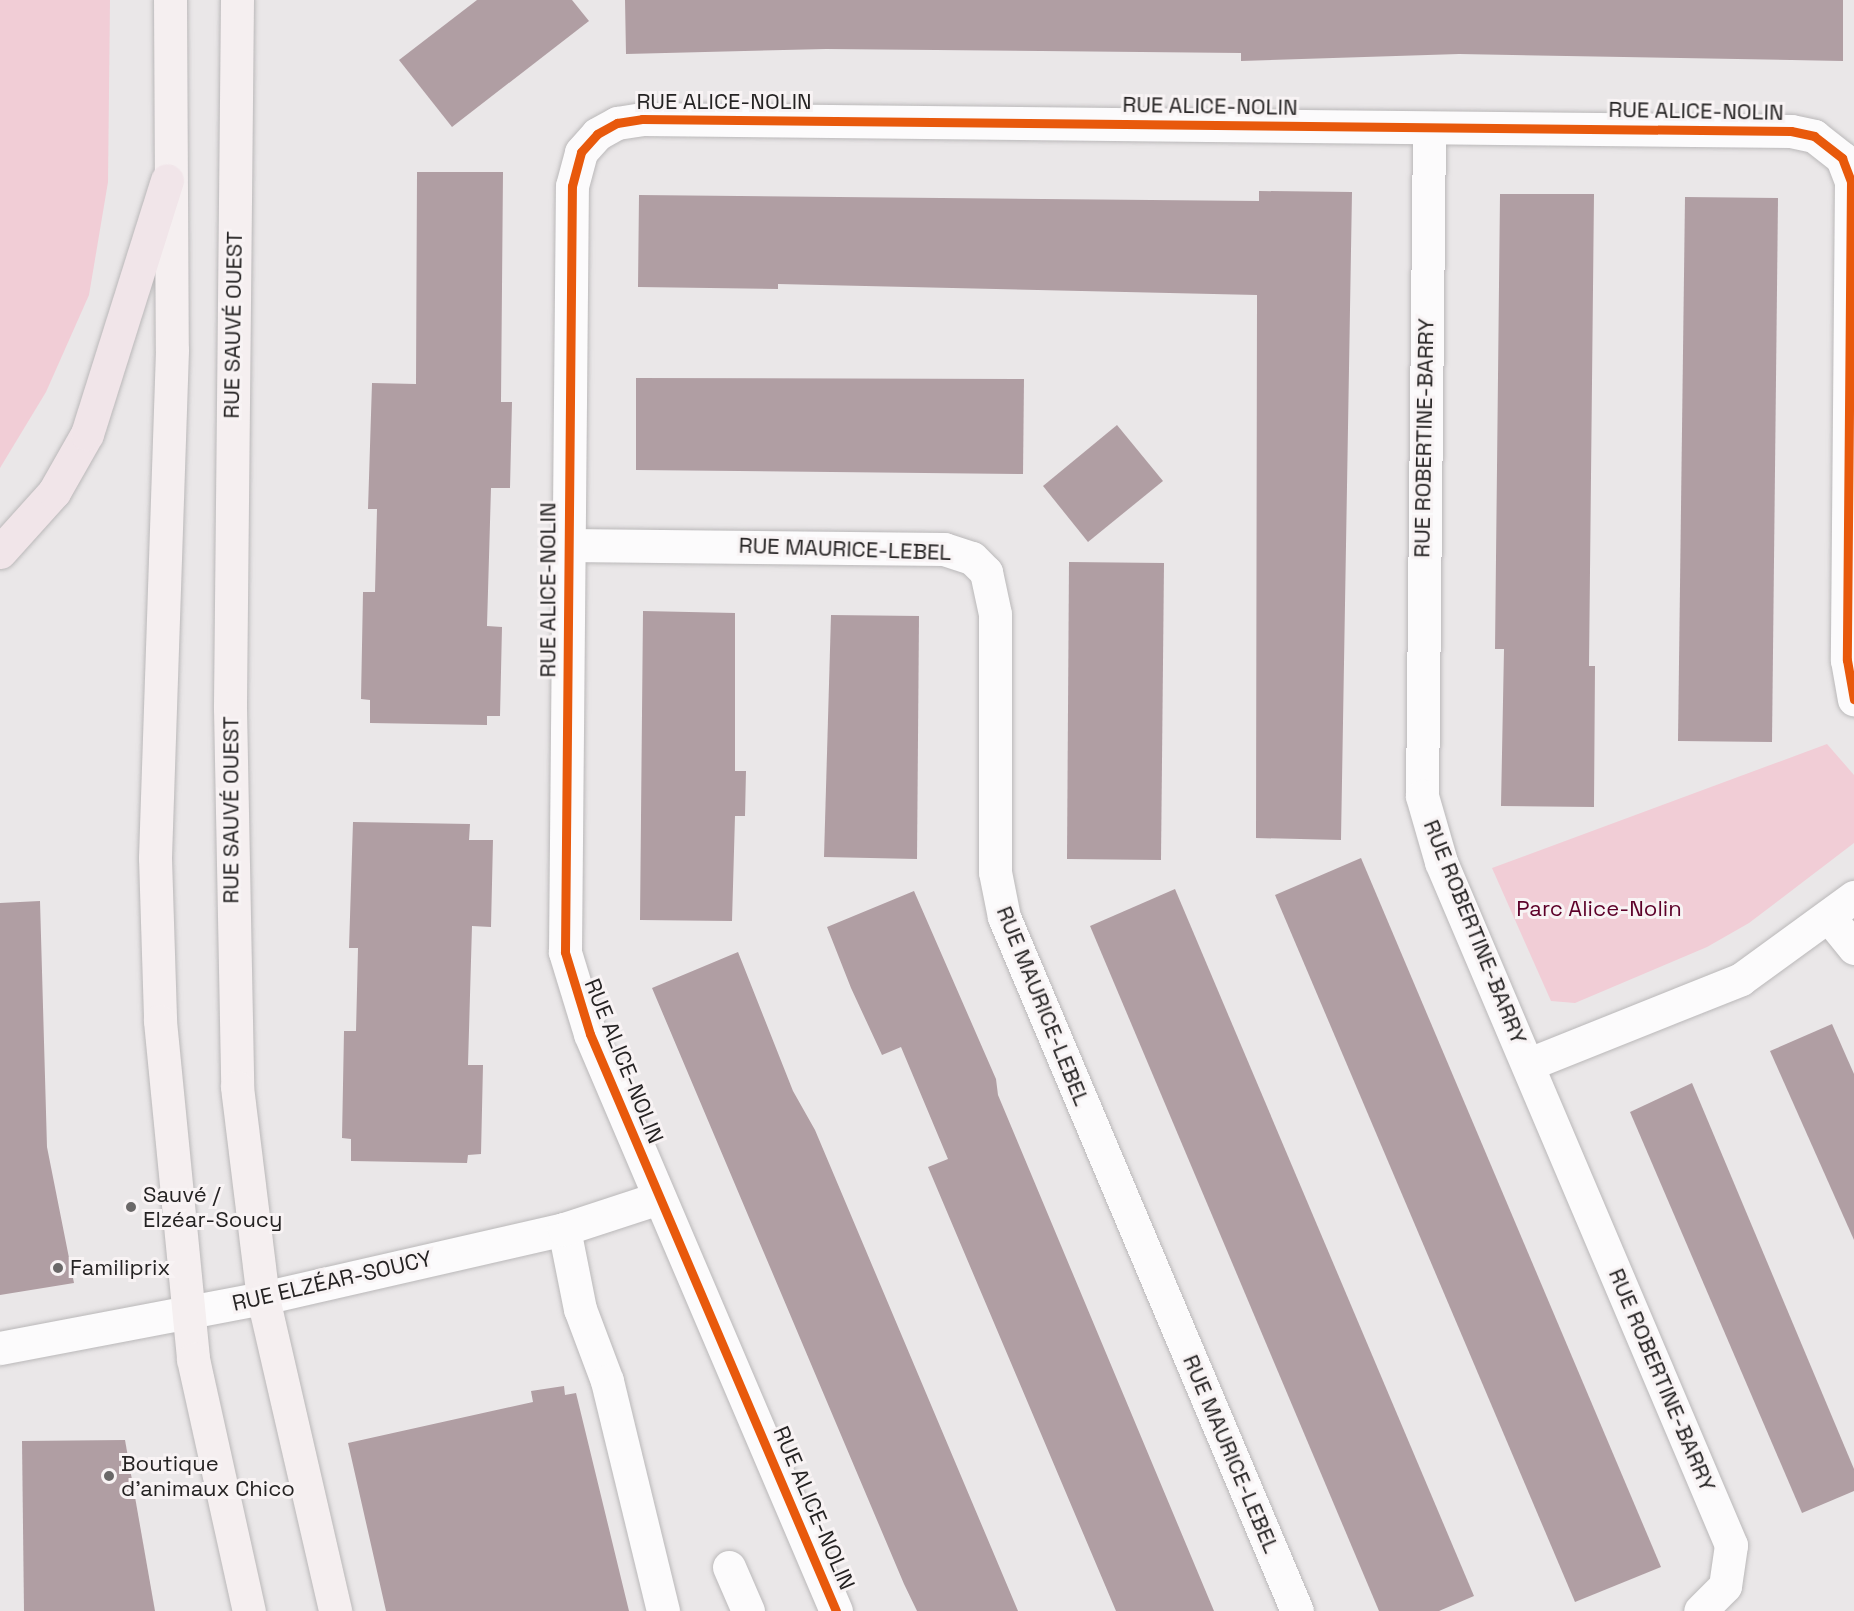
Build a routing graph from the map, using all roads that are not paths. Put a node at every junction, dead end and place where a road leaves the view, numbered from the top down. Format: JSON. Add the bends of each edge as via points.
{"nodes":[{"id":1,"x":170,"y":0,"type":"edge"},
{"id":2,"x":237,"y":0,"type":"edge"},
{"id":3,"x":1429,"y":128,"type":"junction"},
{"id":4,"x":167,"y":180,"type":"junction"},
{"id":5,"x":567,"y":545,"type":"junction"},
{"id":6,"x":0,"y":552,"type":"edge"},
{"id":7,"x":1854,"y":699,"type":"edge"},
{"id":8,"x":1842,"y":907,"type":"edge"},
{"id":9,"x":1854,"y":948,"type":"edge"},
{"id":10,"x":1529,"y":1064,"type":"junction"},
{"id":11,"x":659,"y":1198,"type":"junction"},
{"id":12,"x":564,"y":1229,"type":"junction"},
{"id":13,"x":263,"y":1298,"type":"junction"},
{"id":14,"x":190,"y":1313,"type":"junction"},
{"id":15,"x":0,"y":1348,"type":"edge"},
{"id":16,"x":729,"y":1567,"type":"dead end"},
{"id":17,"x":249,"y":1611,"type":"edge"},
{"id":18,"x":335,"y":1611,"type":"edge"},
{"id":19,"x":663,"y":1611,"type":"edge"},
{"id":20,"x":748,"y":1611,"type":"edge"},
{"id":21,"x":836,"y":1611,"type":"edge"},
{"id":22,"x":1297,"y":1611,"type":"edge"},
{"id":23,"x":1700,"y":1611,"type":"edge"}],
"edges":[{"from":1,"to":4,"type":"main road"},
{"from":2,"to":13,"type":"main road","name":"RUE SAUVÉ OUEST","via":[[232,950],[237,1087]]},
{"from":3,"to":5,"type":"street","name":"RUE ALICE-NOLIN","via":[[642,119],[607,128],[581,152],[572,186]]},
{"from":3,"to":7,"type":"street","name":"RUE ALICE-NOLIN","via":[[1791,131],[1825,142],[1842,159],[1851,199],[1847,660]]},
{"from":3,"to":10,"type":"street","name":"RUE ROBERTINE-BARRY","via":[[1422,796],[1441,862]]},
{"from":4,"to":6,"type":"highway","via":[[87,434],[54,492]]},
{"from":4,"to":14,"type":"main road","via":[[172,350],[156,919],[161,1033]]},
{"from":5,"to":11,"type":"street","name":"RUE ALICE-NOLIN","via":[[565,952],[579,1007]]},
{"from":5,"to":22,"type":"street","name":"RUE MAURICE-LEBEL","via":[[944,549],[972,558],[986,572],[995,614],[995,872],[1004,917]]},
{"from":8,"to":9,"type":"street"},
{"from":8,"to":10,"type":"street","via":[[1717,991]]},
{"from":10,"to":23,"type":"street","name":"RUE ROBERTINE-BARRY","via":[[1731,1545],[1725,1586]]},
{"from":11,"to":12,"type":"street","name":"RUE ELZÉAR-SOUCY"},
{"from":11,"to":21,"type":"street","name":"RUE ALICE-NOLIN"},
{"from":12,"to":13,"type":"street","name":"RUE ELZÉAR-SOUCY"},
{"from":12,"to":19,"type":"street","via":[[580,1310],[607,1381]]},
{"from":13,"to":14,"type":"street","name":"RUE ELZÉAR-SOUCY"},
{"from":13,"to":18,"type":"main road","name":"RUE SAUVÉ OUEST"},
{"from":14,"to":15,"type":"street","name":"RUE ELZÉAR-SOUCY"},
{"from":14,"to":17,"type":"main road","via":[[193,1359]]},
{"from":16,"to":20,"type":"street"}]}
